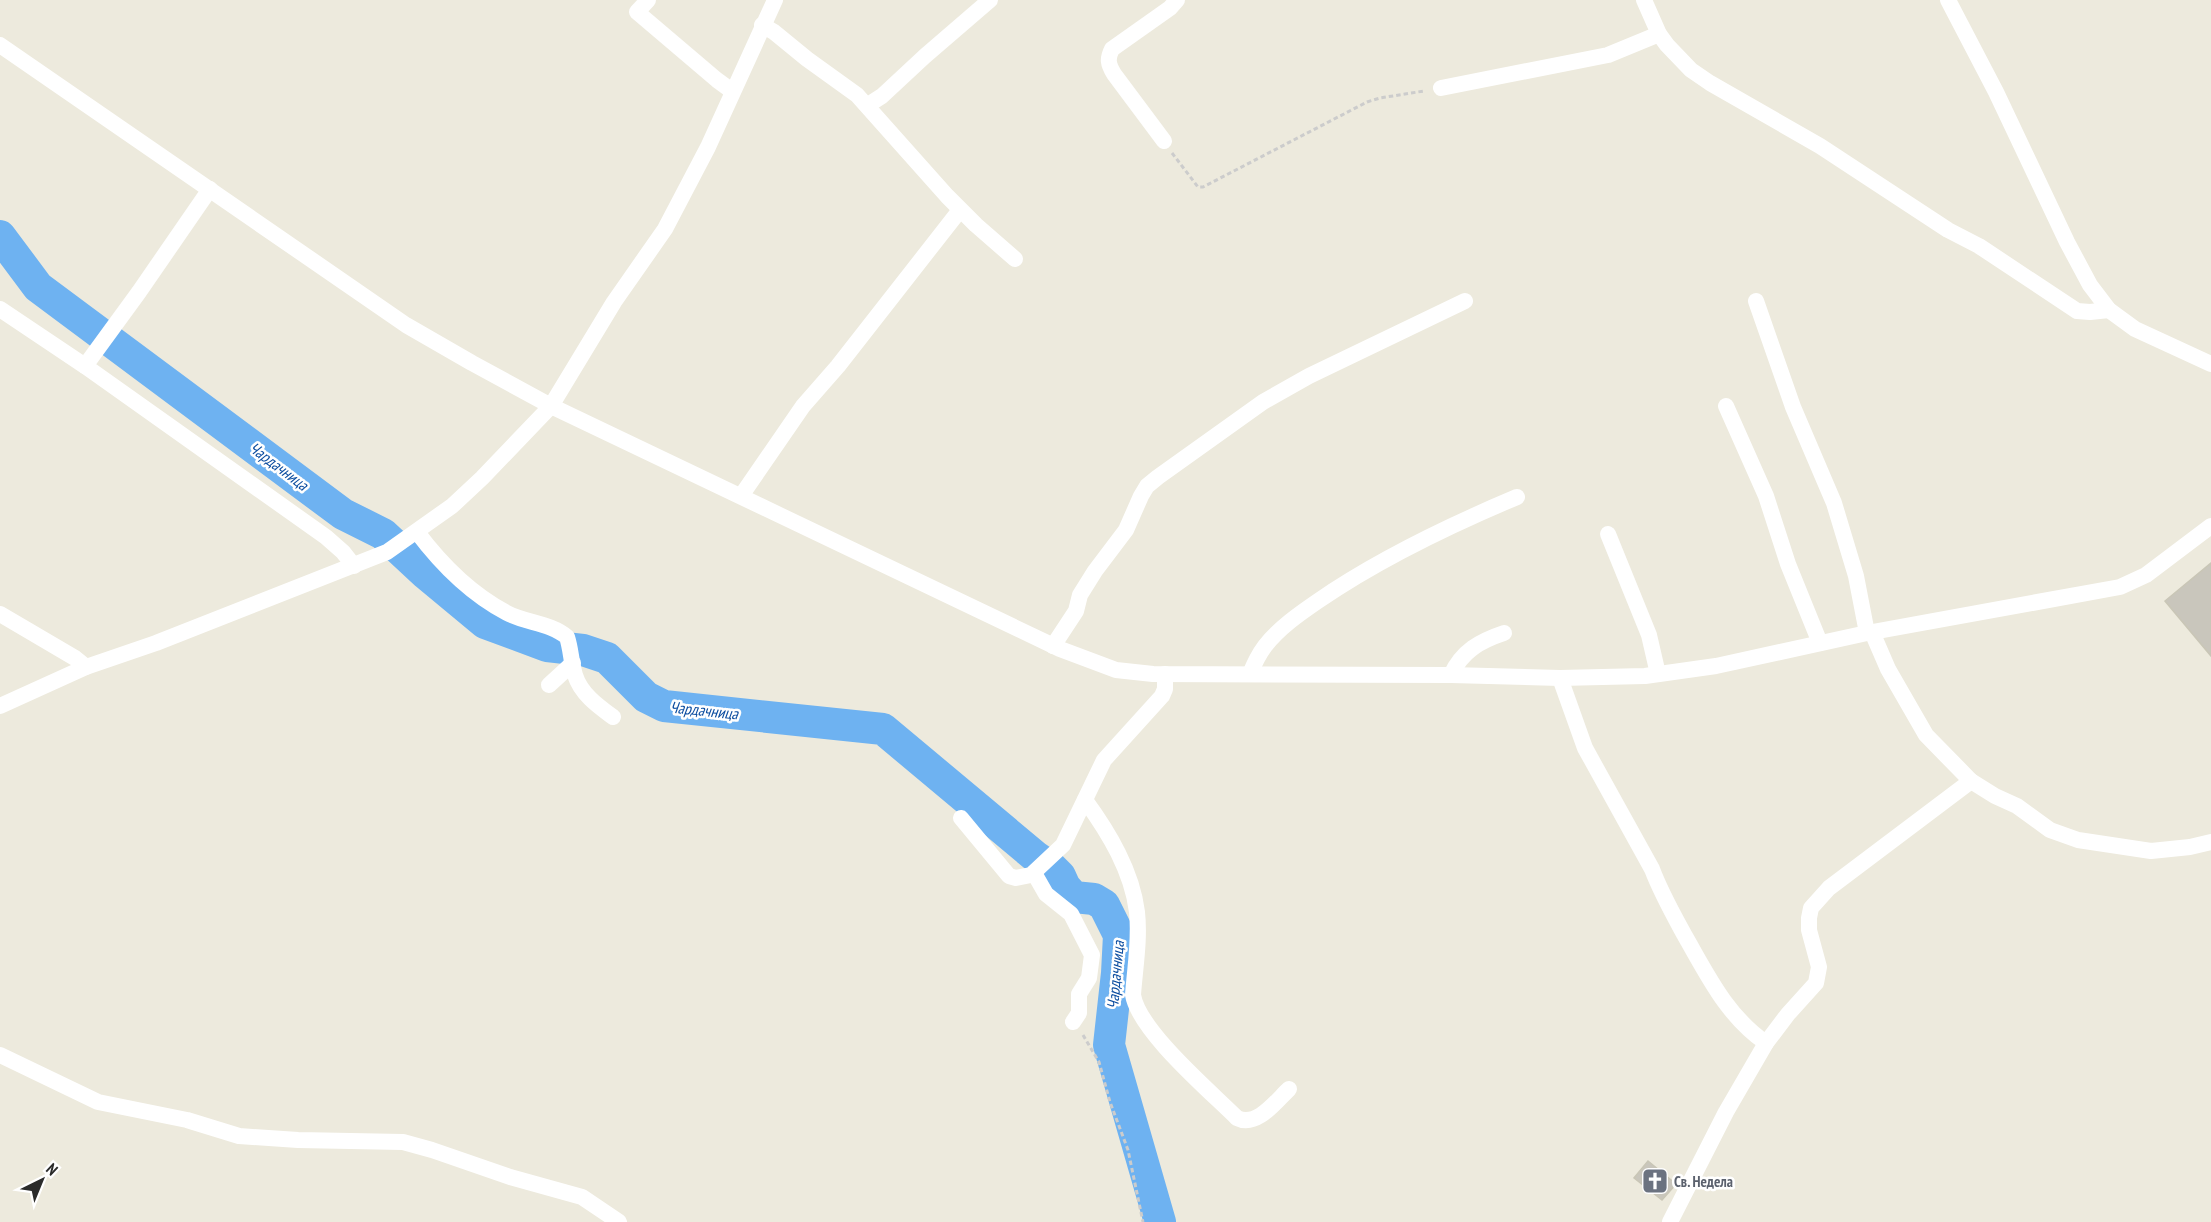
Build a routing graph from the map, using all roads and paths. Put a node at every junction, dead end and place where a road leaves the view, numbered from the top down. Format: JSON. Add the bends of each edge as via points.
{"nodes":[{"id":1,"x":648,"y":0,"type":"edge"},
{"id":2,"x":774,"y":0,"type":"edge"},
{"id":3,"x":990,"y":0,"type":"edge"},
{"id":4,"x":1177,"y":0,"type":"edge"},
{"id":5,"x":1644,"y":0,"type":"edge"},
{"id":6,"x":1948,"y":0,"type":"edge"},
{"id":7,"x":762,"y":25,"type":"junction"},
{"id":8,"x":1659,"y":34,"type":"junction"},
{"id":9,"x":0,"y":45,"type":"edge"},
{"id":10,"x":1441,"y":88,"type":"joint"},
{"id":11,"x":732,"y":91,"type":"junction"},
{"id":12,"x":868,"y":105,"type":"junction"},
{"id":13,"x":1164,"y":141,"type":"joint"},
{"id":14,"x":210,"y":189,"type":"junction"},
{"id":15,"x":960,"y":210,"type":"junction"},
{"id":16,"x":1016,"y":259,"type":"dead end"},
{"id":17,"x":1465,"y":301,"type":"dead end"},
{"id":18,"x":1756,"y":301,"type":"dead end"},
{"id":19,"x":0,"y":309,"type":"edge"},
{"id":20,"x":2109,"y":310,"type":"junction"},
{"id":21,"x":2211,"y":364,"type":"edge"},
{"id":22,"x":86,"y":366,"type":"junction"},
{"id":23,"x":551,"y":406,"type":"junction"},
{"id":24,"x":1726,"y":406,"type":"dead end"},
{"id":25,"x":741,"y":496,"type":"junction"},
{"id":26,"x":1516,"y":497,"type":"dead end"},
{"id":27,"x":2211,"y":526,"type":"edge"},
{"id":28,"x":1608,"y":534,"type":"dead end"},
{"id":29,"x":411,"y":537,"type":"junction"},
{"id":30,"x":354,"y":566,"type":"junction"},
{"id":31,"x":0,"y":614,"type":"edge"},
{"id":32,"x":1870,"y":632,"type":"junction"},
{"id":33,"x":1504,"y":633,"type":"dead end"},
{"id":34,"x":1821,"y":643,"type":"junction"},
{"id":35,"x":1053,"y":645,"type":"junction"},
{"id":36,"x":571,"y":653,"type":"junction"},
{"id":37,"x":86,"y":668,"type":"junction"},
{"id":38,"x":1165,"y":674,"type":"junction"},
{"id":39,"x":1250,"y":674,"type":"junction"},
{"id":40,"x":1658,"y":674,"type":"junction"},
{"id":41,"x":1451,"y":675,"type":"junction"},
{"id":42,"x":1560,"y":678,"type":"junction"},
{"id":43,"x":549,"y":685,"type":"dead end"},
{"id":44,"x":0,"y":706,"type":"edge"},
{"id":45,"x":613,"y":717,"type":"dead end"},
{"id":46,"x":1971,"y":781,"type":"junction"},
{"id":47,"x":1085,"y":800,"type":"junction"},
{"id":48,"x":961,"y":818,"type":"dead end"},
{"id":49,"x":2211,"y":842,"type":"edge"},
{"id":50,"x":1042,"y":866,"type":"junction"},
{"id":51,"x":1073,"y":1022,"type":"joint"},
{"id":52,"x":1766,"y":1043,"type":"junction"},
{"id":53,"x":0,"y":1055,"type":"edge"},
{"id":54,"x":1289,"y":1089,"type":"dead end"},
{"id":55,"x":1674,"y":1220,"type":"edge"},
{"id":56,"x":619,"y":1222,"type":"edge"},
{"id":57,"x":1143,"y":1222,"type":"edge"}],
"edges":[{"from":1,"to":11,"type":"street","via":[[637,12]]},
{"from":2,"to":7,"type":"street"},
{"from":3,"to":12,"type":"street"},
{"from":4,"to":13,"type":"street","via":[[1108,56],[1114,74]]},
{"from":5,"to":8,"type":"street"},
{"from":6,"to":20,"type":"street","via":[[2067,242],[2090,285]]},
{"from":7,"to":11,"type":"street"},
{"from":7,"to":12,"type":"street"},
{"from":8,"to":10,"type":"street","via":[[1608,55]]},
{"from":8,"to":20,"type":"street","via":[[1677,57],[1710,83],[1820,146],[2058,300],[2077,311]]},
{"from":9,"to":14,"type":"street"},
{"from":10,"to":13,"type":"path","via":[[1367,102],[1203,187],[1191,180]]},
{"from":11,"to":23,"type":"street","via":[[665,229],[614,302]]},
{"from":12,"to":15,"type":"street"},
{"from":14,"to":22,"type":"street"},
{"from":14,"to":23,"type":"street","via":[[406,325]]},
{"from":15,"to":16,"type":"street"},
{"from":15,"to":25,"type":"street","via":[[803,406]]},
{"from":17,"to":35,"type":"street","via":[[1263,402],[1158,477],[1141,496],[1126,530],[1085,587],[1076,611]]},
{"from":18,"to":32,"type":"street","via":[[1793,407],[1834,503]]},
{"from":19,"to":22,"type":"street"},
{"from":20,"to":21,"type":"street","via":[[2135,329]]},
{"from":22,"to":30,"type":"street","via":[[326,537]]},
{"from":23,"to":25,"type":"street"},
{"from":23,"to":29,"type":"street","via":[[482,478]]},
{"from":24,"to":34,"type":"street","via":[[1766,496],[1788,564]]},
{"from":25,"to":35,"type":"street"},
{"from":26,"to":39,"type":"street","via":[[1430,537],[1334,590],[1278,632],[1265,646]]},
{"from":27,"to":32,"type":"street","via":[[2146,575],[2120,588]]},
{"from":28,"to":40,"type":"street","via":[[1649,635]]},
{"from":29,"to":30,"type":"street"},
{"from":29,"to":36,"type":"street","via":[[507,613],[562,632]]},
{"from":30,"to":37,"type":"street"},
{"from":31,"to":37,"type":"street"},
{"from":32,"to":34,"type":"street"},
{"from":32,"to":46,"type":"street","via":[[1926,735]]},
{"from":33,"to":41,"type":"street","via":[[1473,646]]},
{"from":34,"to":40,"type":"street"},
{"from":35,"to":38,"type":"street","via":[[1116,670]]},
{"from":36,"to":43,"type":"street"},
{"from":36,"to":45,"type":"street","via":[[580,687]]},
{"from":37,"to":44,"type":"street"},
{"from":38,"to":39,"type":"street"},
{"from":38,"to":47,"type":"street","via":[[1162,696],[1104,760]]},
{"from":39,"to":41,"type":"street"},
{"from":40,"to":42,"type":"street"},
{"from":41,"to":42,"type":"street"},
{"from":42,"to":52,"type":"street","via":[[1585,748],[1714,989],[1734,1015]]},
{"from":46,"to":49,"type":"street","via":[[2017,806],[2050,830],[2078,840],[2151,851]]},
{"from":46,"to":52,"type":"street","via":[[1817,900],[1811,908],[1809,930],[1819,976]]},
{"from":47,"to":50,"type":"street","via":[[1063,845]]},
{"from":47,"to":54,"type":"street","via":[[1109,834],[1134,894],[1137,937],[1133,995],[1144,1019],[1162,1043],[1242,1121],[1263,1114]]},
{"from":48,"to":50,"type":"street","via":[[1009,876],[1025,877]]},
{"from":50,"to":51,"type":"street","via":[[1046,894],[1071,914],[1092,955],[1089,978]]},
{"from":51,"to":57,"type":"path","via":[[1099,1062],[1128,1150]]},
{"from":52,"to":55,"type":"street","via":[[1726,1112]]},
{"from":53,"to":56,"type":"street","via":[[98,1102],[187,1120],[239,1136],[403,1142],[582,1197]]}]}
